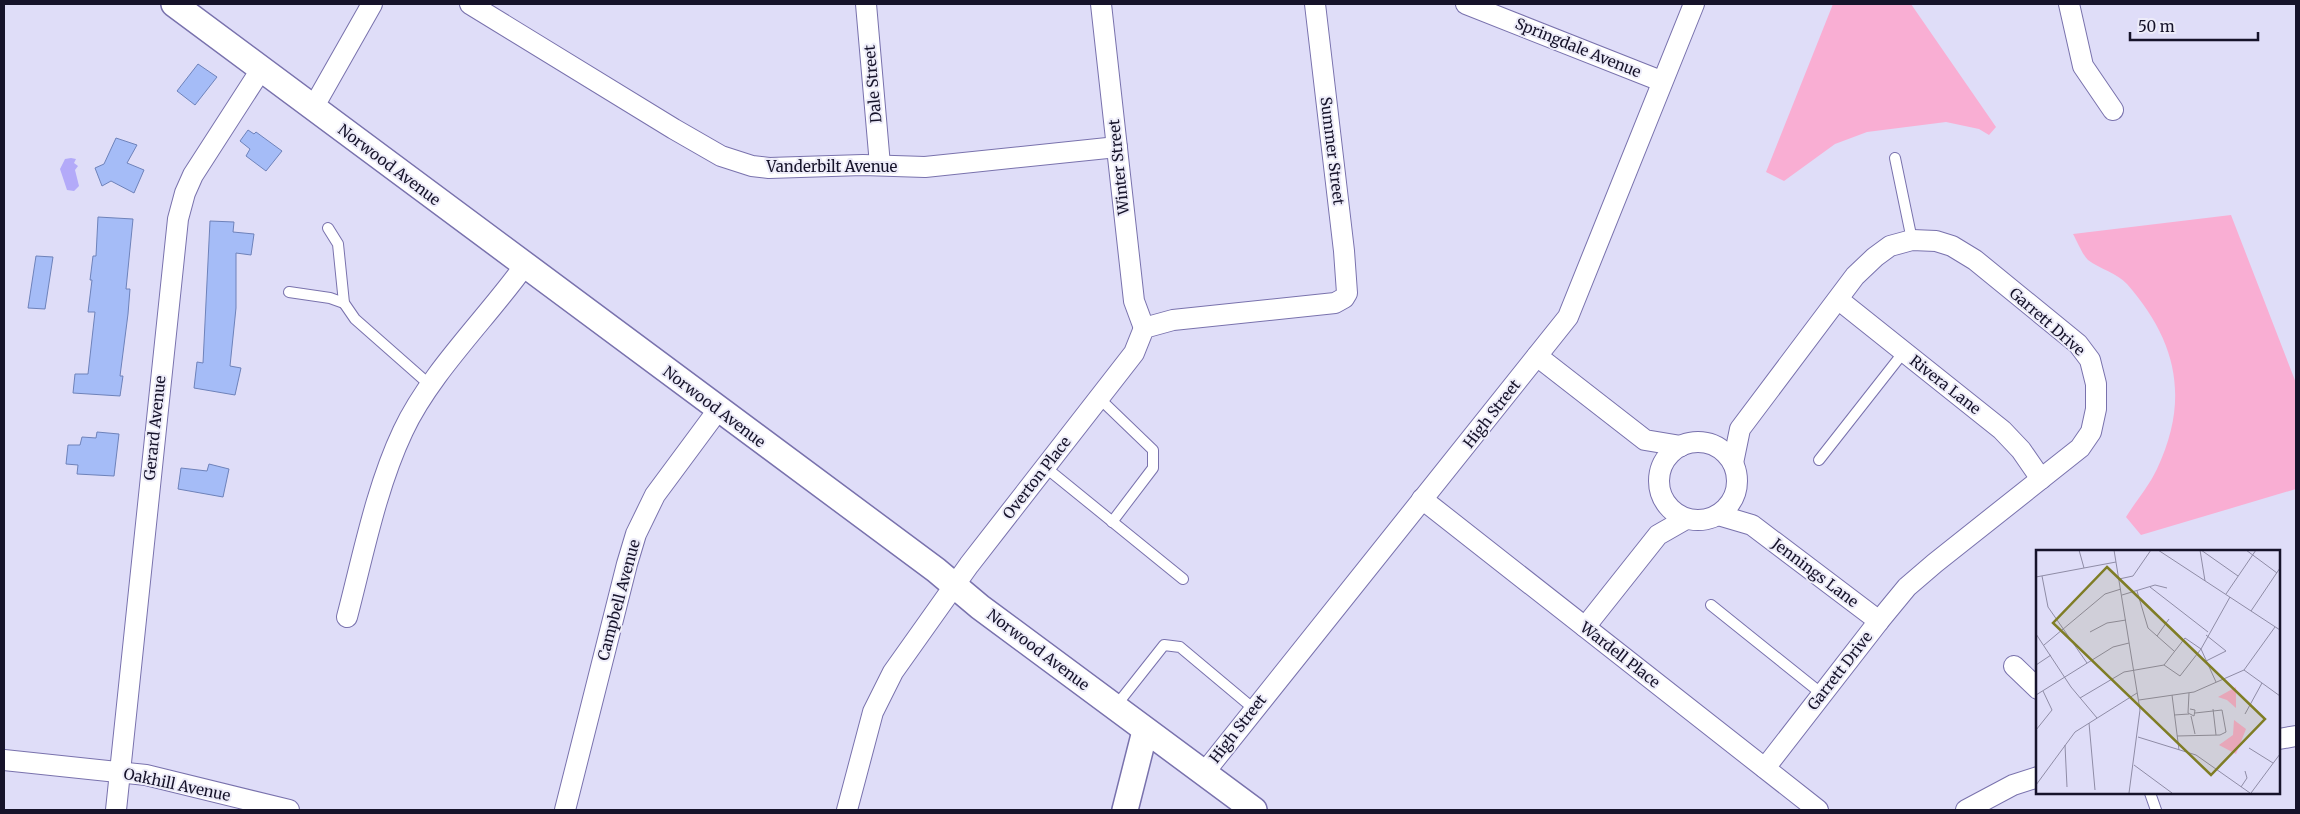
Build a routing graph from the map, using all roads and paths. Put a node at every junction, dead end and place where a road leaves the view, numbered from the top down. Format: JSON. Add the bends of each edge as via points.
{"nodes":[{"id":1,"x":176,"y":4,"type":"edge"},
{"id":2,"x":372,"y":4,"type":"edge"},
{"id":3,"x":470,"y":4,"type":"edge"},
{"id":4,"x":866,"y":4,"type":"edge"},
{"id":5,"x":1101,"y":4,"type":"edge"},
{"id":6,"x":1315,"y":4,"type":"edge"},
{"id":7,"x":1466,"y":4,"type":"edge"},
{"id":8,"x":1694,"y":4,"type":"edge"},
{"id":9,"x":2070,"y":4,"type":"edge"},
{"id":10,"x":262,"y":68,"type":"junction"},
{"id":11,"x":1661,"y":81,"type":"junction"},
{"id":12,"x":313,"y":108,"type":"junction"},
{"id":13,"x":2114,"y":110,"type":"dead end"},
{"id":14,"x":1117,"y":147,"type":"junction"},
{"id":15,"x":1895,"y":158,"type":"dead end"},
{"id":16,"x":880,"y":165,"type":"junction"},
{"id":17,"x":328,"y":228,"type":"dead end"},
{"id":18,"x":1912,"y":240,"type":"junction"},
{"id":19,"x":525,"y":266,"type":"junction"},
{"id":20,"x":289,"y":292,"type":"dead end"},
{"id":21,"x":1839,"y":300,"type":"junction"},
{"id":22,"x":344,"y":303,"type":"junction"},
{"id":23,"x":1144,"y":328,"type":"junction"},
{"id":24,"x":1903,"y":353,"type":"junction"},
{"id":25,"x":1537,"y":356,"type":"junction"},
{"id":26,"x":431,"y":386,"type":"junction"},
{"id":27,"x":1099,"y":398,"type":"junction"},
{"id":28,"x":718,"y":410,"type":"junction"},
{"id":29,"x":1740,"y":429,"type":"junction"},
{"id":30,"x":1645,"y":440,"type":"junction"},
{"id":31,"x":1708,"y":443,"type":"junction"},
{"id":32,"x":1681,"y":446,"type":"junction"},
{"id":33,"x":1820,"y":460,"type":"dead end"},
{"id":34,"x":1733,"y":463,"type":"junction"},
{"id":35,"x":1045,"y":467,"type":"junction"},
{"id":36,"x":1660,"y":471,"type":"junction"},
{"id":37,"x":2041,"y":479,"type":"junction"},
{"id":38,"x":1736,"y":492,"type":"junction"},
{"id":39,"x":1422,"y":499,"type":"junction"},
{"id":40,"x":1663,"y":501,"type":"junction"},
{"id":41,"x":1718,"y":515,"type":"junction"},
{"id":42,"x":1686,"y":519,"type":"junction"},
{"id":43,"x":1112,"y":522,"type":"junction"},
{"id":44,"x":1752,"y":525,"type":"junction"},
{"id":45,"x":1658,"y":535,"type":"junction"},
{"id":46,"x":1183,"y":579,"type":"dead end"},
{"id":47,"x":955,"y":586,"type":"junction"},
{"id":48,"x":1711,"y":605,"type":"dead end"},
{"id":49,"x":347,"y":617,"type":"dead end"},
{"id":50,"x":1879,"y":621,"type":"junction"},
{"id":51,"x":1586,"y":627,"type":"junction"},
{"id":52,"x":2014,"y":666,"type":"dead end"},
{"id":53,"x":2036,"y":687,"type":"edge"},
{"id":54,"x":1822,"y":694,"type":"junction"},
{"id":55,"x":1114,"y":707,"type":"junction"},
{"id":56,"x":1254,"y":709,"type":"junction"},
{"id":57,"x":1145,"y":731,"type":"junction"},
{"id":58,"x":2296,"y":736,"type":"edge"},
{"id":59,"x":2280,"y":739,"type":"edge"},
{"id":60,"x":4,"y":760,"type":"edge"},
{"id":61,"x":1765,"y":768,"type":"junction"},
{"id":62,"x":120,"y":772,"type":"junction"},
{"id":63,"x":1204,"y":773,"type":"junction"},
{"id":64,"x":2036,"y":778,"type":"edge"},
{"id":65,"x":2150,"y":794,"type":"edge"},
{"id":66,"x":116,"y":810,"type":"edge"},
{"id":67,"x":290,"y":810,"type":"edge"},
{"id":68,"x":565,"y":810,"type":"edge"},
{"id":69,"x":846,"y":810,"type":"edge"},
{"id":70,"x":1125,"y":810,"type":"edge"},
{"id":71,"x":1254,"y":810,"type":"edge"},
{"id":72,"x":1818,"y":810,"type":"edge"},
{"id":73,"x":1966,"y":810,"type":"edge"},
{"id":74,"x":2156,"y":810,"type":"edge"}],
"edges":[{"from":1,"to":10,"type":"street","name":"Norwood Avenue"},
{"from":2,"to":12,"type":"street"},
{"from":3,"to":16,"type":"street","name":"Vanderbilt Avenue","via":[[674,129],[737,163],[769,168]]},
{"from":4,"to":16,"type":"street","name":"Dale Street"},
{"from":5,"to":14,"type":"street","name":"Winter Street"},
{"from":6,"to":23,"type":"street","name":"Summer Street","via":[[1347,293],[1335,303],[1173,320]]},
{"from":7,"to":11,"type":"street","name":"Springdale Avenue"},
{"from":8,"to":11,"type":"street","name":"High Street"},
{"from":9,"to":13,"type":"street","via":[[2083,66]]},
{"from":10,"to":12,"type":"street","name":"Norwood Avenue"},
{"from":10,"to":62,"type":"street","name":"Gerard Avenue","via":[[193,175],[184,193],[178,219]]},
{"from":11,"to":25,"type":"street","name":"High Street","via":[[1568,316]]},
{"from":12,"to":19,"type":"street","name":"Norwood Avenue"},
{"from":14,"to":16,"type":"street","name":"Vanderbilt Avenue","via":[[960,165]]},
{"from":14,"to":23,"type":"street","name":"Winter Street","via":[[1134,301]]},
{"from":15,"to":18,"type":"lane"},
{"from":17,"to":22,"type":"lane","via":[[338,244]]},
{"from":18,"to":21,"type":"street","name":"Garrett Drive","via":[[1890,246],[1875,257]]},
{"from":18,"to":37,"type":"street","name":"Garrett Drive","via":[[1936,241],[1952,246],[1975,260],[2078,344],[2090,360],[2096,384],[2092,432],[2080,448]]},
{"from":19,"to":26,"type":"street"},
{"from":19,"to":28,"type":"street","name":"Norwood Avenue"},
{"from":20,"to":22,"type":"lane"},
{"from":21,"to":24,"type":"street","name":"Rivera Lane"},
{"from":21,"to":29,"type":"street","name":"Garrett Drive"},
{"from":22,"to":26,"type":"lane","via":[[354,319]]},
{"from":23,"to":27,"type":"street","name":"Overton Place","via":[[1134,353]]},
{"from":24,"to":33,"type":"lane"},
{"from":24,"to":37,"type":"street","name":"Rivera Lane","via":[[2002,430]]},
{"from":25,"to":30,"type":"street"},
{"from":25,"to":39,"type":"street","name":"High Street"},
{"from":26,"to":49,"type":"street","via":[[404,430],[390,463]]},
{"from":27,"to":35,"type":"street","name":"Overton Place"},
{"from":27,"to":43,"type":"lane","via":[[1153,450],[1153,468]]},
{"from":28,"to":47,"type":"street","name":"Norwood Avenue"},
{"from":28,"to":68,"type":"street","name":"Campbell Avenue","via":[[655,495],[636,534]]},
{"from":29,"to":31,"type":"street","name":"Garrett Drive"},
{"from":29,"to":34,"type":"street","name":"Garrett Drive"},
{"from":30,"to":32,"type":"street"},
{"from":30,"to":36,"type":"street"},
{"from":31,"to":32,"type":"street","name":"Garrett Drive"},
{"from":31,"to":34,"type":"street","via":[[1726,454]]},
{"from":32,"to":36,"type":"street","via":[[1671,452]]},
{"from":34,"to":38,"type":"street","name":"Garrett Drive"},
{"from":35,"to":43,"type":"lane"},
{"from":35,"to":47,"type":"street","name":"Overton Place"},
{"from":36,"to":40,"type":"street","via":[[1658,482]]},
{"from":37,"to":50,"type":"street","name":"Garrett Drive","via":[[1907,587]]},
{"from":38,"to":41,"type":"street"},
{"from":38,"to":44,"type":"street","name":"Jennings Lane"},
{"from":39,"to":51,"type":"street","name":"Wardell Place"},
{"from":39,"to":56,"type":"street","name":"High Street"},
{"from":40,"to":42,"type":"street"},
{"from":40,"to":45,"type":"street"},
{"from":41,"to":42,"type":"street","via":[[1708,520]]},
{"from":41,"to":44,"type":"street","name":"Jennings Lane"},
{"from":42,"to":45,"type":"street"},
{"from":43,"to":46,"type":"lane"},
{"from":44,"to":50,"type":"street","name":"Jennings Lane"},
{"from":45,"to":51,"type":"street"},
{"from":47,"to":55,"type":"street","name":"Norwood Avenue"},
{"from":47,"to":69,"type":"street","name":"Overton Place","via":[[881,693]]},
{"from":48,"to":54,"type":"lane"},
{"from":50,"to":54,"type":"street","name":"Garrett Drive"},
{"from":51,"to":61,"type":"street","name":"Wardell Place"},
{"from":52,"to":53,"type":"street"},
{"from":54,"to":61,"type":"street","name":"Garrett Drive"},
{"from":55,"to":56,"type":"lane","via":[[1164,644],[1180,647]]},
{"from":55,"to":57,"type":"street","name":"Norwood Avenue"},
{"from":56,"to":63,"type":"street","name":"High Street"},
{"from":57,"to":63,"type":"street","name":"Norwood Avenue"},
{"from":57,"to":70,"type":"street"},
{"from":58,"to":59,"type":"street"},
{"from":60,"to":62,"type":"street","name":"Oakhill Avenue"},
{"from":61,"to":72,"type":"street","name":"Wardell Place"},
{"from":62,"to":66,"type":"street","name":"Gerard Avenue"},
{"from":62,"to":67,"type":"street","name":"Oakhill Avenue","via":[[146,775]]},
{"from":63,"to":71,"type":"street","name":"Norwood Avenue"},
{"from":64,"to":73,"type":"street","via":[[2013,785]]},
{"from":65,"to":74,"type":"lane"}]}
